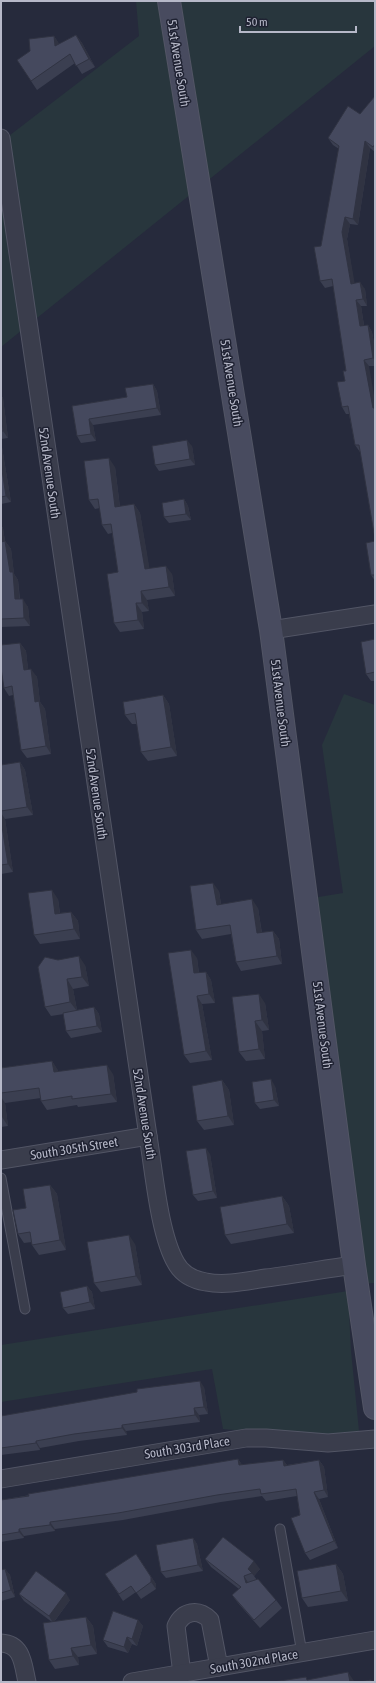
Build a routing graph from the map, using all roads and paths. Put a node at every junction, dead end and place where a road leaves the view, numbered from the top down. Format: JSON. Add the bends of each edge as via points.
{"nodes":[{"id":1,"x":169,"y":1,"type":"edge"},
{"id":2,"x":1,"y":138,"type":"edge"},
{"id":3,"x":375,"y":614,"type":"edge"},
{"id":4,"x":271,"y":630,"type":"junction"},
{"id":5,"x":148,"y":1136,"type":"junction"},
{"id":6,"x":1,"y":1160,"type":"edge"},
{"id":7,"x":1,"y":1178,"type":"edge"},
{"id":8,"x":354,"y":1265,"type":"junction"},
{"id":9,"x":26,"y":1309,"type":"dead end"},
{"id":10,"x":375,"y":1408,"type":"edge"},
{"id":11,"x":375,"y":1439,"type":"edge"},
{"id":12,"x":1,"y":1479,"type":"edge"},
{"id":13,"x":280,"y":1529,"type":"dead end"},
{"id":14,"x":375,"y":1640,"type":"edge"},
{"id":15,"x":1,"y":1643,"type":"edge"},
{"id":16,"x":302,"y":1653,"type":"junction"},
{"id":17,"x":219,"y":1667,"type":"junction"},
{"id":18,"x":182,"y":1674,"type":"junction"},
{"id":19,"x":27,"y":1682,"type":"edge"},
{"id":20,"x":132,"y":1682,"type":"edge"}],
"edges":[{"from":1,"to":4,"type":"main road","name":"51st Avenue South"},
{"from":2,"to":5,"type":"street","name":"52nd Avenue South"},
{"from":3,"to":4,"type":"street"},
{"from":4,"to":8,"type":"main road","name":"51st Avenue South"},
{"from":5,"to":6,"type":"street","name":"South 305th Street"},
{"from":5,"to":8,"type":"street","name":"52nd Avenue South","via":[[163,1228],[176,1263],[187,1275],[196,1280],[218,1284]]},
{"from":7,"to":9,"type":"lane"},
{"from":8,"to":10,"type":"main road","name":"51st Avenue South"},
{"from":11,"to":12,"type":"street","name":"South 303rd Place","via":[[328,1443],[246,1438]]},
{"from":13,"to":16,"type":"lane"},
{"from":14,"to":16,"type":"street","name":"South 302nd Place"},
{"from":15,"to":19,"type":"street","via":[[14,1646],[19,1651]]},
{"from":16,"to":17,"type":"street","name":"South 302nd Place"},
{"from":17,"to":18,"type":"street","name":"South 302nd Place"},
{"from":17,"to":18,"type":"street","via":[[210,1620],[205,1615],[191,1612],[179,1620],[176,1626]]},
{"from":18,"to":20,"type":"street","name":"South 302nd Place"}]}
